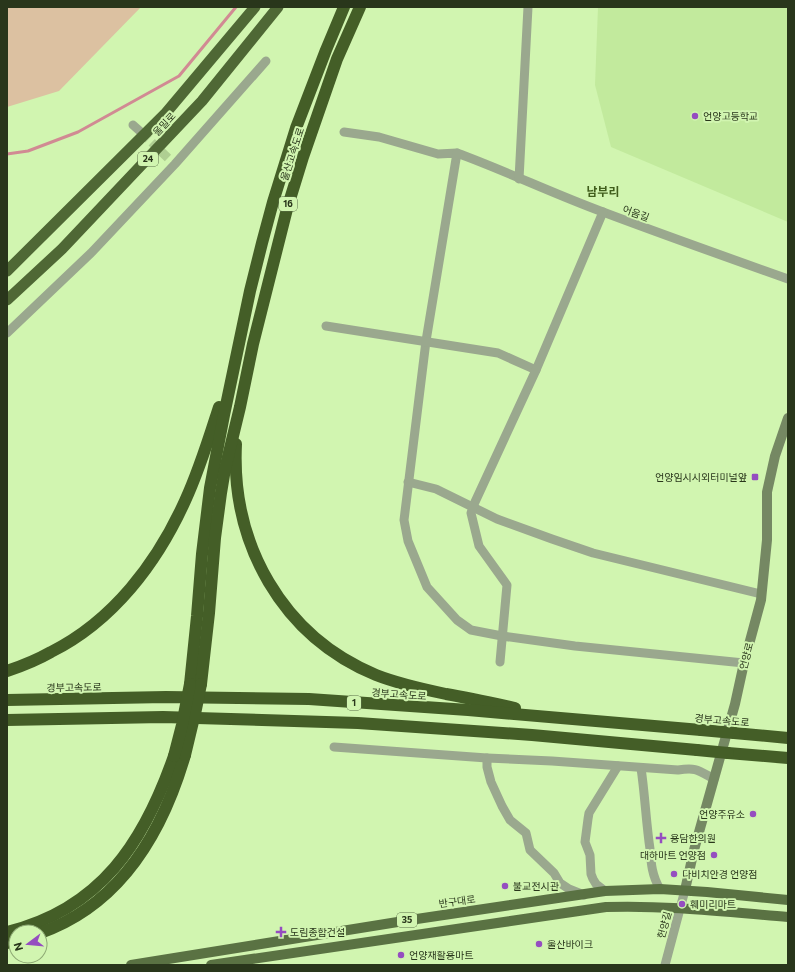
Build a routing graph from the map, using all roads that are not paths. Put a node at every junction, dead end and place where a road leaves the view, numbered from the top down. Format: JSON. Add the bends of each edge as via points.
{"nodes":[{"id":1,"x":255,"y":7,"type":"edge"},
{"id":2,"x":278,"y":7,"type":"edge"},
{"id":3,"x":344,"y":7,"type":"edge"},
{"id":4,"x":360,"y":7,"type":"edge"},
{"id":5,"x":528,"y":7,"type":"edge"},
{"id":6,"x":266,"y":61,"type":"dead end"},
{"id":7,"x":133,"y":125,"type":"dead end"},
{"id":8,"x":344,"y":132,"type":"dead end"},
{"id":9,"x":142,"y":133,"type":"tunnel mouth"},
{"id":10,"x":457,"y":153,"type":"junction"},
{"id":11,"x":519,"y":179,"type":"junction"},
{"id":12,"x":603,"y":212,"type":"junction"},
{"id":13,"x":7,"y":271,"type":"edge"},
{"id":14,"x":788,"y":279,"type":"edge"},
{"id":15,"x":7,"y":300,"type":"edge"},
{"id":16,"x":326,"y":326,"type":"dead end"},
{"id":17,"x":7,"y":332,"type":"edge"},
{"id":18,"x":426,"y":341,"type":"junction"},
{"id":19,"x":237,"y":351,"type":"junction"},
{"id":20,"x":536,"y":370,"type":"junction"},
{"id":21,"x":240,"y":407,"type":"junction"},
{"id":22,"x":788,"y":418,"type":"edge"},
{"id":23,"x":408,"y":482,"type":"junction"},
{"id":24,"x":473,"y":507,"type":"junction"},
{"id":25,"x":761,"y":594,"type":"junction"},
{"id":26,"x":502,"y":636,"type":"junction"},
{"id":27,"x":500,"y":662,"type":"dead end"},
{"id":28,"x":744,"y":663,"type":"junction"},
{"id":29,"x":7,"y":671,"type":"edge"},
{"id":30,"x":195,"y":684,"type":"junction"},
{"id":31,"x":7,"y":700,"type":"edge"},
{"id":32,"x":569,"y":718,"type":"junction"},
{"id":33,"x":11,"y":721,"type":"edge"},
{"id":34,"x":788,"y":738,"type":"edge"},
{"id":35,"x":334,"y":747,"type":"dead end"},
{"id":36,"x":180,"y":756,"type":"junction"},
{"id":37,"x":487,"y":758,"type":"junction"},
{"id":38,"x":788,"y":758,"type":"edge"},
{"id":39,"x":618,"y":766,"type":"junction"},
{"id":40,"x":641,"y":768,"type":"junction"},
{"id":41,"x":714,"y":779,"type":"junction"},
{"id":42,"x":660,"y":888,"type":"junction"},
{"id":43,"x":684,"y":890,"type":"junction"},
{"id":44,"x":605,"y":891,"type":"junction"},
{"id":45,"x":584,"y":895,"type":"junction"},
{"id":46,"x":788,"y":900,"type":"edge"},
{"id":47,"x":680,"y":909,"type":"junction"},
{"id":48,"x":788,"y":917,"type":"edge"},
{"id":49,"x":48,"y":930,"type":"edge"},
{"id":50,"x":7,"y":932,"type":"edge"},
{"id":51,"x":131,"y":965,"type":"edge"},
{"id":52,"x":211,"y":965,"type":"edge"},
{"id":53,"x":665,"y":965,"type":"edge"}],
"edges":[{"from":1,"to":13,"type":"highway","name":"울밀로","number":"24","via":[[165,114]]},
{"from":2,"to":15,"type":"highway","name":"울밀로","number":"24","via":[[202,101],[62,249]]},
{"from":3,"to":19,"type":"highway","name":"울산고속도로","number":"16","via":[[296,128],[282,172],[262,243]]},
{"from":4,"to":21,"type":"highway","name":"울산고속도로","number":"16","via":[[337,59],[287,209],[261,308]]},
{"from":5,"to":11,"type":"street"},
{"from":6,"to":17,"type":"street","via":[[172,161],[91,253]]},
{"from":7,"to":9,"type":"street"},
{"from":8,"to":10,"type":"street","via":[[379,137],[438,154]]},
{"from":10,"to":11,"type":"street","name":"어음길"},
{"from":10,"to":18,"type":"street"},
{"from":11,"to":12,"type":"street","name":"어음길"},
{"from":12,"to":14,"type":"street","name":"어음길"},
{"from":12,"to":20,"type":"street"},
{"from":16,"to":18,"type":"street"},
{"from":18,"to":20,"type":"street","via":[[498,353]]},
{"from":18,"to":23,"type":"street"},
{"from":19,"to":29,"type":"highway","via":[[186,500],[170,533],[148,567],[116,604],[80,634],[52,652]]},
{"from":19,"to":30,"type":"highway","via":[[210,488],[202,554]]},
{"from":20,"to":24,"type":"street"},
{"from":21,"to":30,"type":"highway","via":[[225,469],[212,562],[206,646]]},
{"from":21,"to":32,"type":"highway","via":[[236,437],[236,471],[243,521],[266,578],[286,608],[306,630],[349,662],[386,679]]},
{"from":22,"to":25,"type":"main road","name":"언양로","via":[[775,456],[767,492],[767,540]]},
{"from":23,"to":24,"type":"street","via":[[436,489]]},
{"from":23,"to":26,"type":"street","via":[[404,520],[408,541],[427,587],[457,620],[471,630]]},
{"from":24,"to":25,"type":"street","via":[[497,519],[593,552]]},
{"from":24,"to":26,"type":"street","via":[[471,513],[479,546],[507,585]]},
{"from":25,"to":28,"type":"main road","name":"언양로"},
{"from":26,"to":27,"type":"street"},
{"from":26,"to":28,"type":"street"},
{"from":28,"to":41,"type":"main road","name":"언양로"},
{"from":30,"to":36,"type":"highway","bridge":true,"via":[[182,725]]},
{"from":31,"to":32,"type":"highway","name":"경부고속도로","number":"1","via":[[309,699]]},
{"from":32,"to":34,"type":"highway","name":"경부고속도로","number":"1","bridge":true},
{"from":33,"to":38,"type":"highway","number":"1","bridge":true,"via":[[163,717],[358,723],[532,735]]},
{"from":35,"to":37,"type":"street"},
{"from":36,"to":49,"type":"highway","via":[[170,798],[147,845],[108,892],[75,918]]},
{"from":36,"to":50,"type":"highway","via":[[132,847],[111,872],[64,910],[39,922]]},
{"from":37,"to":39,"type":"street"},
{"from":37,"to":45,"type":"street","via":[[491,782],[502,806],[510,820],[526,833],[530,850],[554,873],[560,883]]},
{"from":39,"to":40,"type":"street"},
{"from":39,"to":44,"type":"street","via":[[589,813],[585,842],[590,855],[593,879]]},
{"from":40,"to":41,"type":"street","via":[[696,769]]},
{"from":40,"to":42,"type":"street","via":[[653,872]]},
{"from":41,"to":43,"type":"main road","name":"언양로"},
{"from":42,"to":43,"type":"main road","name":"반구대로","number":"35"},
{"from":42,"to":44,"type":"main road","name":"반구대로","number":"35"},
{"from":43,"to":46,"type":"main road","name":"반구대로","number":"35"},
{"from":43,"to":47,"type":"street","name":"헌양길"},
{"from":44,"to":45,"type":"main road","name":"반구대로","number":"35"},
{"from":45,"to":51,"type":"main road","name":"반구대로","number":"35"},
{"from":47,"to":48,"type":"main road","number":"35"},
{"from":47,"to":52,"type":"main road","number":"35","via":[[606,907]]},
{"from":47,"to":53,"type":"street","name":"헌양길"}]}
